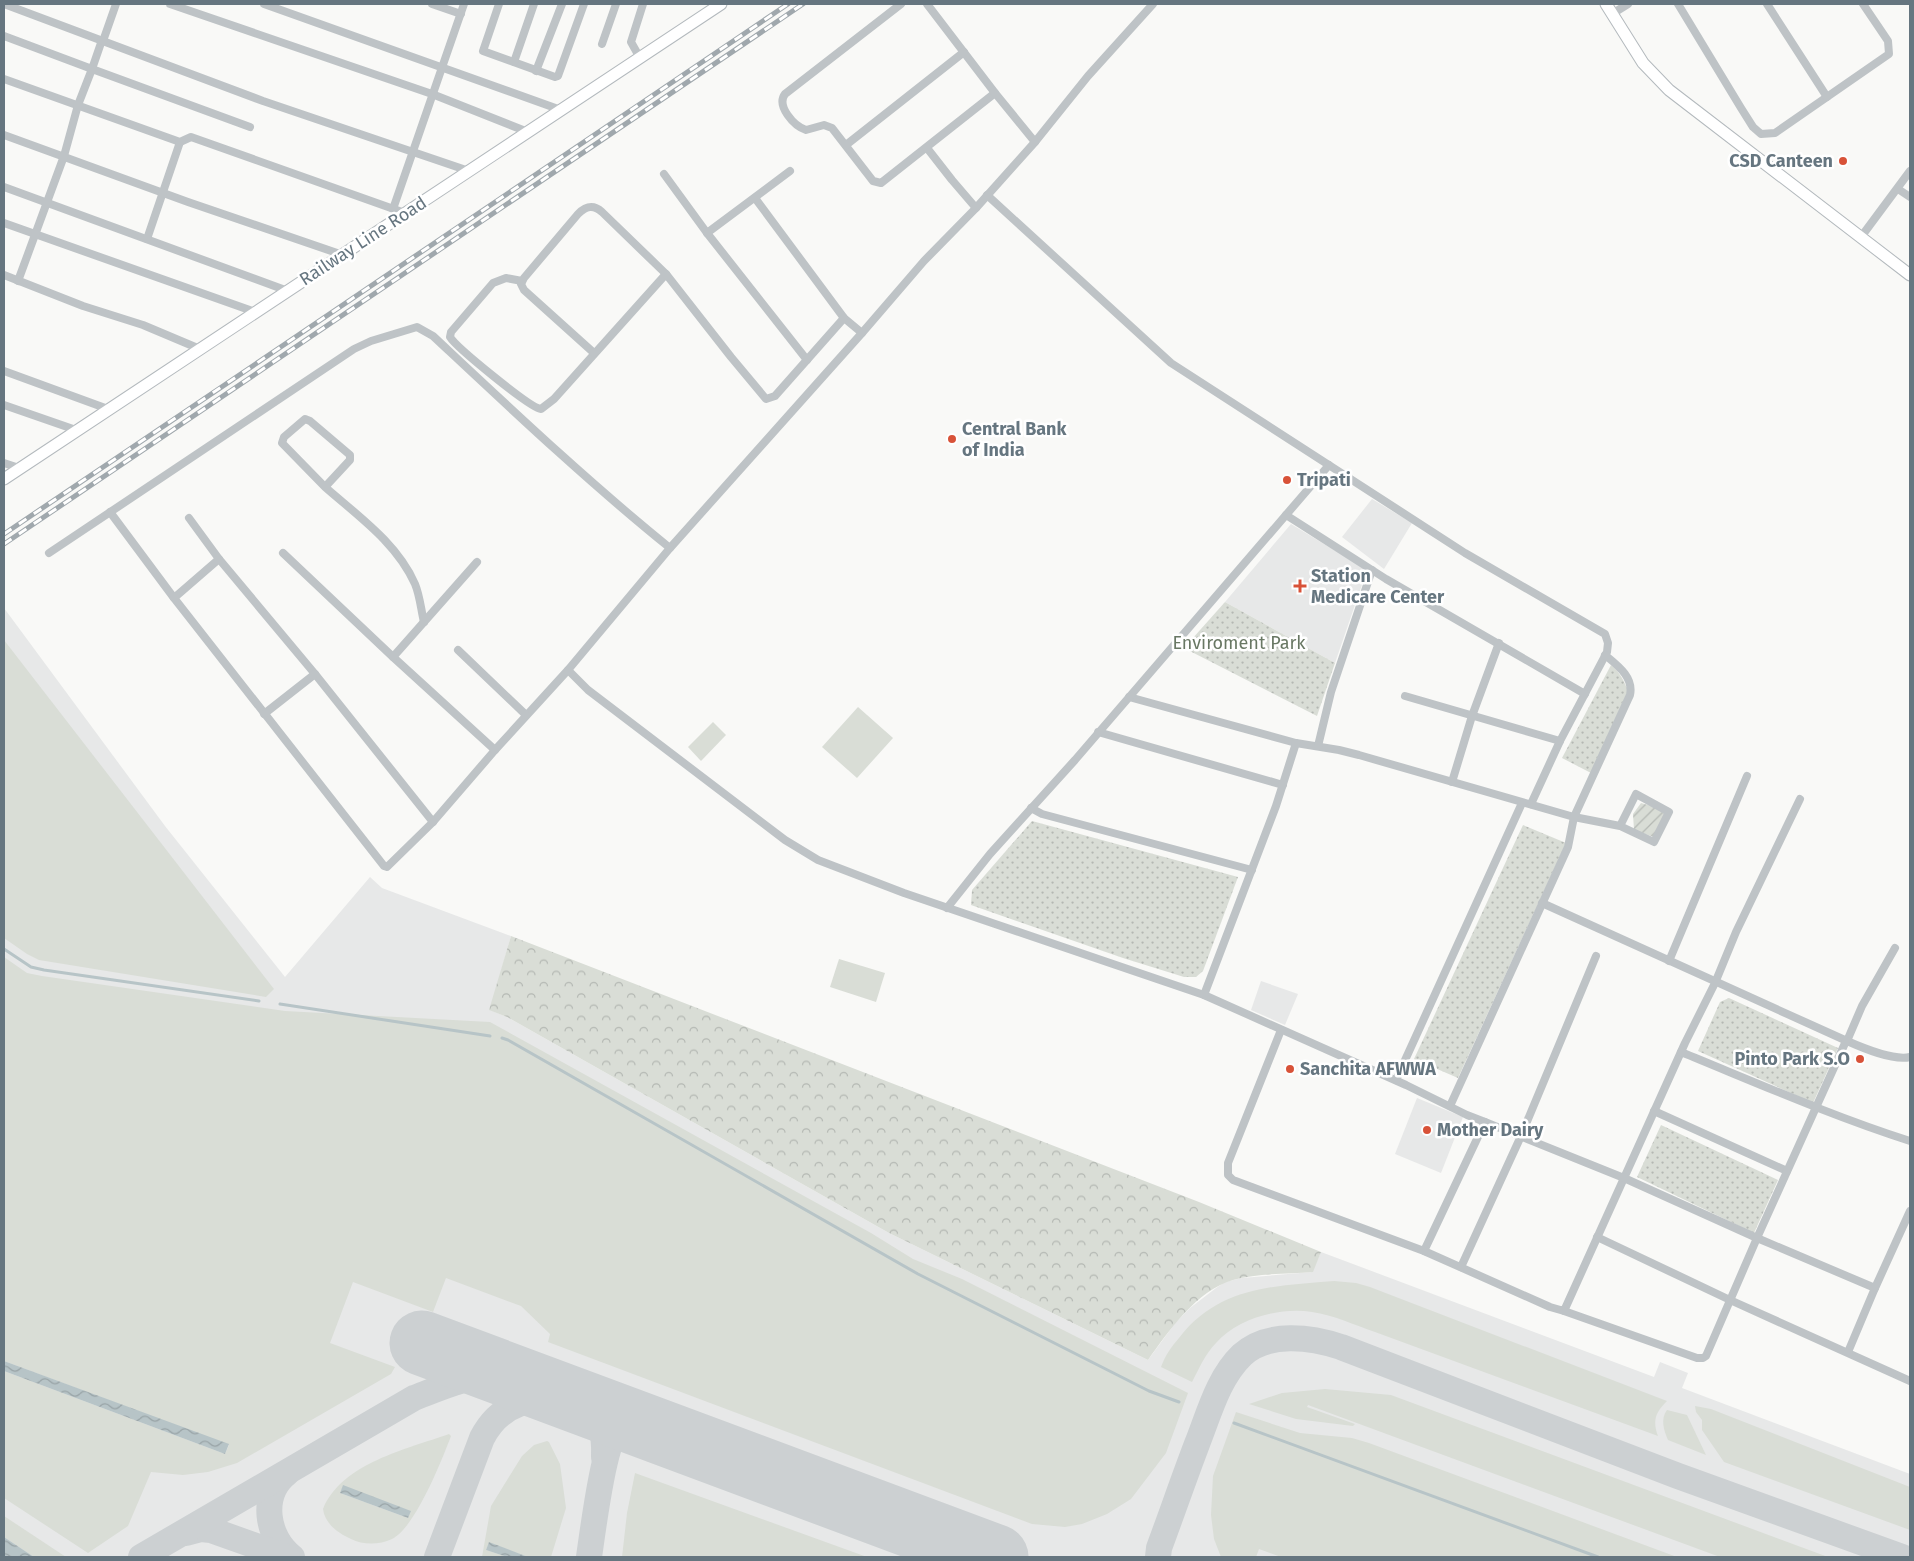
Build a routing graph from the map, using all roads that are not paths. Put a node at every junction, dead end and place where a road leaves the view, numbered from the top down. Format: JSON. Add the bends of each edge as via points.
{"nodes":[{"id":1,"x":4,"y":4,"type":"edge"},
{"id":2,"x":116,"y":4,"type":"edge"},
{"id":3,"x":170,"y":4,"type":"edge"},
{"id":4,"x":264,"y":4,"type":"edge"},
{"id":5,"x":432,"y":4,"type":"edge"},
{"id":6,"x":464,"y":4,"type":"edge"},
{"id":7,"x":499,"y":4,"type":"edge"},
{"id":8,"x":534,"y":4,"type":"edge"},
{"id":9,"x":562,"y":4,"type":"edge"},
{"id":10,"x":584,"y":4,"type":"edge"},
{"id":11,"x":616,"y":4,"type":"edge"},
{"id":12,"x":650,"y":4,"type":"edge"},
{"id":13,"x":721,"y":4,"type":"edge"},
{"id":14,"x":901,"y":4,"type":"edge"},
{"id":15,"x":927,"y":4,"type":"edge"},
{"id":16,"x":1153,"y":4,"type":"edge"},
{"id":17,"x":1628,"y":4,"type":"edge"},
{"id":18,"x":1678,"y":4,"type":"edge"},
{"id":19,"x":1767,"y":4,"type":"edge"},
{"id":20,"x":1863,"y":4,"type":"edge"},
{"id":21,"x":642,"y":6,"type":"edge"},
{"id":22,"x":1609,"y":9,"type":"edge"},
{"id":23,"x":460,"y":14,"type":"junction"},
{"id":24,"x":4,"y":36,"type":"edge"},
{"id":25,"x":102,"y":40,"type":"junction"},
{"id":26,"x":602,"y":44,"type":"dead end"},
{"id":27,"x":964,"y":52,"type":"junction"},
{"id":28,"x":640,"y":58,"type":"junction"},
{"id":29,"x":514,"y":62,"type":"junction"},
{"id":30,"x":442,"y":66,"type":"junction"},
{"id":31,"x":92,"y":69,"type":"junction"},
{"id":32,"x":536,"y":70,"type":"junction"},
{"id":33,"x":4,"y":79,"type":"edge"},
{"id":34,"x":995,"y":93,"type":"junction"},
{"id":35,"x":432,"y":94,"type":"junction"},
{"id":36,"x":1827,"y":98,"type":"junction"},
{"id":37,"x":78,"y":105,"type":"junction"},
{"id":38,"x":561,"y":110,"type":"junction"},
{"id":39,"x":250,"y":127,"type":"dead end"},
{"id":40,"x":528,"y":132,"type":"junction"},
{"id":41,"x":4,"y":135,"type":"edge"},
{"id":42,"x":180,"y":142,"type":"junction"},
{"id":43,"x":1035,"y":142,"type":"junction"},
{"id":44,"x":846,"y":145,"type":"junction"},
{"id":45,"x":927,"y":148,"type":"junction"},
{"id":46,"x":414,"y":151,"type":"junction"},
{"id":47,"x":64,"y":156,"type":"junction"},
{"id":48,"x":469,"y":171,"type":"junction"},
{"id":49,"x":790,"y":171,"type":"dead end"},
{"id":50,"x":1910,"y":171,"type":"edge"},
{"id":51,"x":664,"y":174,"type":"dead end"},
{"id":52,"x":4,"y":187,"type":"edge"},
{"id":53,"x":1898,"y":188,"type":"junction"},
{"id":54,"x":163,"y":193,"type":"junction"},
{"id":55,"x":987,"y":195,"type":"junction"},
{"id":56,"x":1910,"y":197,"type":"edge"},
{"id":57,"x":755,"y":198,"type":"junction"},
{"id":58,"x":46,"y":204,"type":"junction"},
{"id":59,"x":976,"y":208,"type":"junction"},
{"id":60,"x":393,"y":209,"type":"junction"},
{"id":61,"x":405,"y":213,"type":"junction"},
{"id":62,"x":4,"y":223,"type":"edge"},
{"id":63,"x":707,"y":233,"type":"junction"},
{"id":64,"x":35,"y":234,"type":"junction"},
{"id":65,"x":1861,"y":237,"type":"junction"},
{"id":66,"x":146,"y":240,"type":"junction"},
{"id":67,"x":343,"y":254,"type":"junction"},
{"id":68,"x":666,"y":274,"type":"junction"},
{"id":69,"x":1910,"y":275,"type":"edge"},
{"id":70,"x":4,"y":276,"type":"edge"},
{"id":71,"x":18,"y":281,"type":"junction"},
{"id":72,"x":522,"y":281,"type":"junction"},
{"id":73,"x":288,"y":291,"type":"junction"},
{"id":74,"x":255,"y":312,"type":"junction"},
{"id":75,"x":844,"y":318,"type":"junction"},
{"id":76,"x":862,"y":333,"type":"junction"},
{"id":77,"x":200,"y":349,"type":"junction"},
{"id":78,"x":594,"y":352,"type":"junction"},
{"id":79,"x":807,"y":360,"type":"junction"},
{"id":80,"x":4,"y":371,"type":"edge"},
{"id":81,"x":4,"y":405,"type":"edge"},
{"id":82,"x":108,"y":409,"type":"junction"},
{"id":83,"x":76,"y":430,"type":"junction"},
{"id":84,"x":4,"y":463,"type":"edge"},
{"id":85,"x":1329,"y":464,"type":"junction"},
{"id":86,"x":19,"y":468,"type":"junction"},
{"id":87,"x":4,"y":479,"type":"edge"},
{"id":88,"x":325,"y":487,"type":"junction"},
{"id":89,"x":110,"y":512,"type":"junction"},
{"id":90,"x":1286,"y":515,"type":"junction"},
{"id":91,"x":189,"y":518,"type":"dead end"},
{"id":92,"x":670,"y":548,"type":"junction"},
{"id":93,"x":49,"y":553,"type":"dead end"},
{"id":94,"x":283,"y":553,"type":"dead end"},
{"id":95,"x":218,"y":560,"type":"junction"},
{"id":96,"x":477,"y":562,"type":"dead end"},
{"id":97,"x":1372,"y":570,"type":"junction"},
{"id":98,"x":174,"y":598,"type":"junction"},
{"id":99,"x":424,"y":622,"type":"junction"},
{"id":100,"x":1499,"y":643,"type":"junction"},
{"id":101,"x":458,"y":650,"type":"dead end"},
{"id":102,"x":1605,"y":655,"type":"junction"},
{"id":103,"x":393,"y":657,"type":"junction"},
{"id":104,"x":568,"y":670,"type":"junction"},
{"id":105,"x":315,"y":674,"type":"junction"},
{"id":106,"x":1585,"y":694,"type":"junction"},
{"id":107,"x":1129,"y":696,"type":"junction"},
{"id":108,"x":1405,"y":696,"type":"dead end"},
{"id":109,"x":264,"y":714,"type":"junction"},
{"id":110,"x":526,"y":715,"type":"junction"},
{"id":111,"x":1472,"y":716,"type":"junction"},
{"id":112,"x":1098,"y":732,"type":"junction"},
{"id":113,"x":1560,"y":741,"type":"junction"},
{"id":114,"x":1296,"y":743,"type":"junction"},
{"id":115,"x":1318,"y":746,"type":"junction"},
{"id":116,"x":495,"y":750,"type":"junction"},
{"id":117,"x":1747,"y":776,"type":"dead end"},
{"id":118,"x":1452,"y":782,"type":"junction"},
{"id":119,"x":1283,"y":785,"type":"junction"},
{"id":120,"x":1800,"y":799,"type":"dead end"},
{"id":121,"x":1527,"y":804,"type":"junction"},
{"id":122,"x":1031,"y":808,"type":"junction"},
{"id":123,"x":1574,"y":817,"type":"junction"},
{"id":124,"x":433,"y":822,"type":"junction"},
{"id":125,"x":1620,"y":826,"type":"junction"},
{"id":126,"x":1252,"y":870,"type":"junction"},
{"id":127,"x":1542,"y":903,"type":"junction"},
{"id":128,"x":947,"y":908,"type":"junction"},
{"id":129,"x":1895,"y":948,"type":"dead end"},
{"id":130,"x":1596,"y":956,"type":"dead end"},
{"id":131,"x":1669,"y":961,"type":"junction"},
{"id":132,"x":1715,"y":983,"type":"junction"},
{"id":133,"x":1204,"y":995,"type":"junction"},
{"id":134,"x":1281,"y":1030,"type":"junction"},
{"id":135,"x":1847,"y":1041,"type":"junction"},
{"id":136,"x":1681,"y":1052,"type":"junction"},
{"id":137,"x":1910,"y":1057,"type":"edge"},
{"id":138,"x":1396,"y":1080,"type":"junction"},
{"id":139,"x":1450,"y":1106,"type":"junction"},
{"id":140,"x":1816,"y":1107,"type":"junction"},
{"id":141,"x":1654,"y":1111,"type":"junction"},
{"id":142,"x":1486,"y":1122,"type":"junction"},
{"id":143,"x":1522,"y":1136,"type":"junction"},
{"id":144,"x":1910,"y":1141,"type":"edge"},
{"id":145,"x":1787,"y":1171,"type":"junction"},
{"id":146,"x":1624,"y":1178,"type":"junction"},
{"id":147,"x":1910,"y":1211,"type":"edge"},
{"id":148,"x":1597,"y":1237,"type":"junction"},
{"id":149,"x":1757,"y":1238,"type":"junction"},
{"id":150,"x":1424,"y":1251,"type":"junction"},
{"id":151,"x":1462,"y":1267,"type":"junction"},
{"id":152,"x":1876,"y":1288,"type":"junction"},
{"id":153,"x":1730,"y":1300,"type":"junction"},
{"id":154,"x":1564,"y":1311,"type":"junction"},
{"id":155,"x":1848,"y":1352,"type":"junction"},
{"id":156,"x":1910,"y":1381,"type":"edge"}],
"edges":[{"from":1,"to":25,"type":"street"},
{"from":2,"to":25,"type":"street"},
{"from":3,"to":35,"type":"street"},
{"from":4,"to":30,"type":"street"},
{"from":5,"to":23,"type":"street"},
{"from":6,"to":23,"type":"street"},
{"from":7,"to":29,"type":"street","via":[[483,50]]},
{"from":8,"to":29,"type":"street"},
{"from":9,"to":32,"type":"street"},
{"from":10,"to":32,"type":"street","via":[[557,77]]},
{"from":11,"to":26,"type":"street"},
{"from":12,"to":21,"type":"street"},
{"from":13,"to":28,"type":"street","name":"Railway Line Road"},
{"from":14,"to":44,"type":"street","via":[[784,94],[782,99],[785,111],[798,126],[806,130],[827,125]]},
{"from":15,"to":27,"type":"street"},
{"from":16,"to":43,"type":"street","via":[[1088,76]]},
{"from":17,"to":22,"type":"street"},
{"from":18,"to":36,"type":"street","via":[[1753,127],[1761,134],[1775,133]]},
{"from":19,"to":36,"type":"street"},
{"from":20,"to":36,"type":"street","via":[[1888,42],[1890,54]]},
{"from":21,"to":28,"type":"street","via":[[631,42]]},
{"from":22,"to":65,"type":"street","via":[[1643,63],[1668,90]]},
{"from":23,"to":30,"type":"street"},
{"from":24,"to":31,"type":"street"},
{"from":25,"to":31,"type":"street"},
{"from":25,"to":46,"type":"street","via":[[263,101]]},
{"from":27,"to":34,"type":"street"},
{"from":27,"to":44,"type":"street"},
{"from":28,"to":38,"type":"street","name":"Railway Line Road"},
{"from":29,"to":32,"type":"street"},
{"from":30,"to":35,"type":"street"},
{"from":30,"to":38,"type":"street"},
{"from":31,"to":37,"type":"street"},
{"from":31,"to":39,"type":"street"},
{"from":33,"to":37,"type":"street"},
{"from":34,"to":43,"type":"street"},
{"from":34,"to":45,"type":"street"},
{"from":35,"to":40,"type":"street"},
{"from":35,"to":46,"type":"street"},
{"from":37,"to":42,"type":"street"},
{"from":37,"to":47,"type":"street"},
{"from":38,"to":40,"type":"street","name":"Railway Line Road"},
{"from":40,"to":48,"type":"street","name":"Railway Line Road"},
{"from":41,"to":47,"type":"street"},
{"from":42,"to":54,"type":"street"},
{"from":42,"to":60,"type":"street","via":[[190,137]]},
{"from":43,"to":55,"type":"street"},
{"from":44,"to":45,"type":"street","via":[[873,181],[878,183]]},
{"from":45,"to":59,"type":"street"},
{"from":46,"to":48,"type":"street"},
{"from":46,"to":60,"type":"street"},
{"from":47,"to":54,"type":"street"},
{"from":47,"to":58,"type":"street"},
{"from":48,"to":61,"type":"street","name":"Railway Line Road"},
{"from":49,"to":57,"type":"street"},
{"from":50,"to":53,"type":"street"},
{"from":51,"to":63,"type":"street"},
{"from":52,"to":58,"type":"street"},
{"from":53,"to":56,"type":"street"},
{"from":53,"to":65,"type":"street"},
{"from":54,"to":66,"type":"street"},
{"from":54,"to":67,"type":"street"},
{"from":55,"to":59,"type":"street"},
{"from":55,"to":85,"type":"street","via":[[1171,363]]},
{"from":57,"to":63,"type":"street"},
{"from":57,"to":75,"type":"street"},
{"from":58,"to":64,"type":"street"},
{"from":58,"to":66,"type":"street"},
{"from":59,"to":76,"type":"street","via":[[924,261]]},
{"from":60,"to":61,"type":"street"},
{"from":61,"to":67,"type":"street","name":"Railway Line Road"},
{"from":62,"to":64,"type":"street"},
{"from":63,"to":79,"type":"street"},
{"from":64,"to":71,"type":"street"},
{"from":64,"to":74,"type":"street"},
{"from":65,"to":69,"type":"street"},
{"from":66,"to":73,"type":"street"},
{"from":67,"to":73,"type":"street","name":"Railway Line Road"},
{"from":68,"to":72,"type":"street","via":[[592,206],[578,214]]},
{"from":68,"to":78,"type":"street"},
{"from":68,"to":79,"type":"street","via":[[766,399],[775,396]]},
{"from":70,"to":71,"type":"street"},
{"from":71,"to":77,"type":"street","via":[[143,325]]},
{"from":72,"to":78,"type":"street","via":[[524,290]]},
{"from":72,"to":78,"type":"street","via":[[506,278],[493,283],[451,332],[451,339],[538,409],[550,403]]},
{"from":73,"to":74,"type":"street","name":"Railway Line Road"},
{"from":74,"to":77,"type":"street","name":"Railway Line Road"},
{"from":75,"to":76,"type":"street"},
{"from":75,"to":79,"type":"street"},
{"from":76,"to":92,"type":"street"},
{"from":77,"to":82,"type":"street","name":"Railway Line Road"},
{"from":80,"to":82,"type":"street"},
{"from":81,"to":83,"type":"street"},
{"from":82,"to":83,"type":"street","name":"Railway Line Road"},
{"from":83,"to":86,"type":"street","name":"Railway Line Road"},
{"from":84,"to":86,"type":"street"},
{"from":85,"to":90,"type":"street"},
{"from":85,"to":102,"type":"street","via":[[1465,553],[1600,630],[1608,637]]},
{"from":86,"to":87,"type":"street","name":"Railway Line Road"},
{"from":88,"to":88,"type":"street","via":[[350,460],[350,455],[305,419],[284,437],[282,443]]},
{"from":88,"to":99,"type":"street","via":[[398,556],[416,586]]},
{"from":89,"to":92,"type":"street","via":[[354,350],[371,341],[417,327],[433,336],[550,445]]},
{"from":89,"to":93,"type":"street"},
{"from":89,"to":98,"type":"street"},
{"from":90,"to":97,"type":"street"},
{"from":90,"to":107,"type":"street"},
{"from":91,"to":95,"type":"street"},
{"from":92,"to":104,"type":"street"},
{"from":94,"to":103,"type":"street"},
{"from":95,"to":98,"type":"street"},
{"from":95,"to":105,"type":"street"},
{"from":96,"to":99,"type":"street"},
{"from":97,"to":100,"type":"street"},
{"from":97,"to":115,"type":"street"},
{"from":98,"to":109,"type":"street"},
{"from":99,"to":103,"type":"street"},
{"from":100,"to":106,"type":"street"},
{"from":100,"to":111,"type":"street"},
{"from":101,"to":110,"type":"street"},
{"from":102,"to":106,"type":"street"},
{"from":102,"to":123,"type":"street","via":[[1626,675],[1631,690]]},
{"from":103,"to":116,"type":"street"},
{"from":104,"to":110,"type":"street"},
{"from":104,"to":128,"type":"street","via":[[588,690],[809,856]]},
{"from":105,"to":109,"type":"street"},
{"from":105,"to":124,"type":"street"},
{"from":106,"to":113,"type":"street"},
{"from":107,"to":112,"type":"street"},
{"from":107,"to":114,"type":"street"},
{"from":108,"to":111,"type":"street"},
{"from":109,"to":124,"type":"street","via":[[385,867]]},
{"from":110,"to":116,"type":"street"},
{"from":111,"to":113,"type":"street"},
{"from":111,"to":118,"type":"street"},
{"from":112,"to":119,"type":"street"},
{"from":112,"to":122,"type":"street"},
{"from":113,"to":121,"type":"street"},
{"from":114,"to":115,"type":"street"},
{"from":114,"to":119,"type":"street"},
{"from":115,"to":118,"type":"street"},
{"from":116,"to":124,"type":"street"},
{"from":117,"to":131,"type":"street"},
{"from":118,"to":121,"type":"street"},
{"from":119,"to":126,"type":"street"},
{"from":120,"to":132,"type":"street"},
{"from":121,"to":123,"type":"street"},
{"from":121,"to":138,"type":"street"},
{"from":122,"to":126,"type":"street","via":[[1042,814]]},
{"from":122,"to":128,"type":"street"},
{"from":123,"to":125,"type":"street"},
{"from":123,"to":127,"type":"street","via":[[1568,847]]},
{"from":125,"to":125,"type":"street","via":[[1654,842],[1669,812],[1636,794]]},
{"from":126,"to":133,"type":"street"},
{"from":127,"to":131,"type":"street"},
{"from":127,"to":139,"type":"street"},
{"from":128,"to":133,"type":"street"},
{"from":129,"to":135,"type":"street","via":[[1862,1006]]},
{"from":130,"to":143,"type":"street"},
{"from":131,"to":132,"type":"street"},
{"from":132,"to":135,"type":"street"},
{"from":132,"to":136,"type":"street"},
{"from":133,"to":134,"type":"street"},
{"from":134,"to":138,"type":"street"},
{"from":134,"to":150,"type":"street","via":[[1231,1154],[1228,1175],[1233,1180]]},
{"from":135,"to":137,"type":"street","via":[[1891,1056]]},
{"from":135,"to":140,"type":"street"},
{"from":136,"to":140,"type":"street"},
{"from":136,"to":141,"type":"street"},
{"from":138,"to":139,"type":"street"},
{"from":139,"to":142,"type":"street"},
{"from":140,"to":144,"type":"street"},
{"from":140,"to":145,"type":"street"},
{"from":141,"to":145,"type":"street"},
{"from":141,"to":146,"type":"street"},
{"from":142,"to":143,"type":"street"},
{"from":142,"to":150,"type":"street"},
{"from":143,"to":146,"type":"street"},
{"from":143,"to":151,"type":"street"},
{"from":145,"to":149,"type":"street"},
{"from":146,"to":148,"type":"street"},
{"from":146,"to":149,"type":"street"},
{"from":147,"to":152,"type":"street"},
{"from":148,"to":153,"type":"street"},
{"from":148,"to":154,"type":"street"},
{"from":149,"to":152,"type":"street"},
{"from":149,"to":153,"type":"street"},
{"from":150,"to":151,"type":"street"},
{"from":151,"to":154,"type":"street"},
{"from":152,"to":155,"type":"street"},
{"from":153,"to":154,"type":"street","via":[[1708,1352],[1701,1359]]},
{"from":153,"to":155,"type":"street"},
{"from":155,"to":156,"type":"street"}]}
